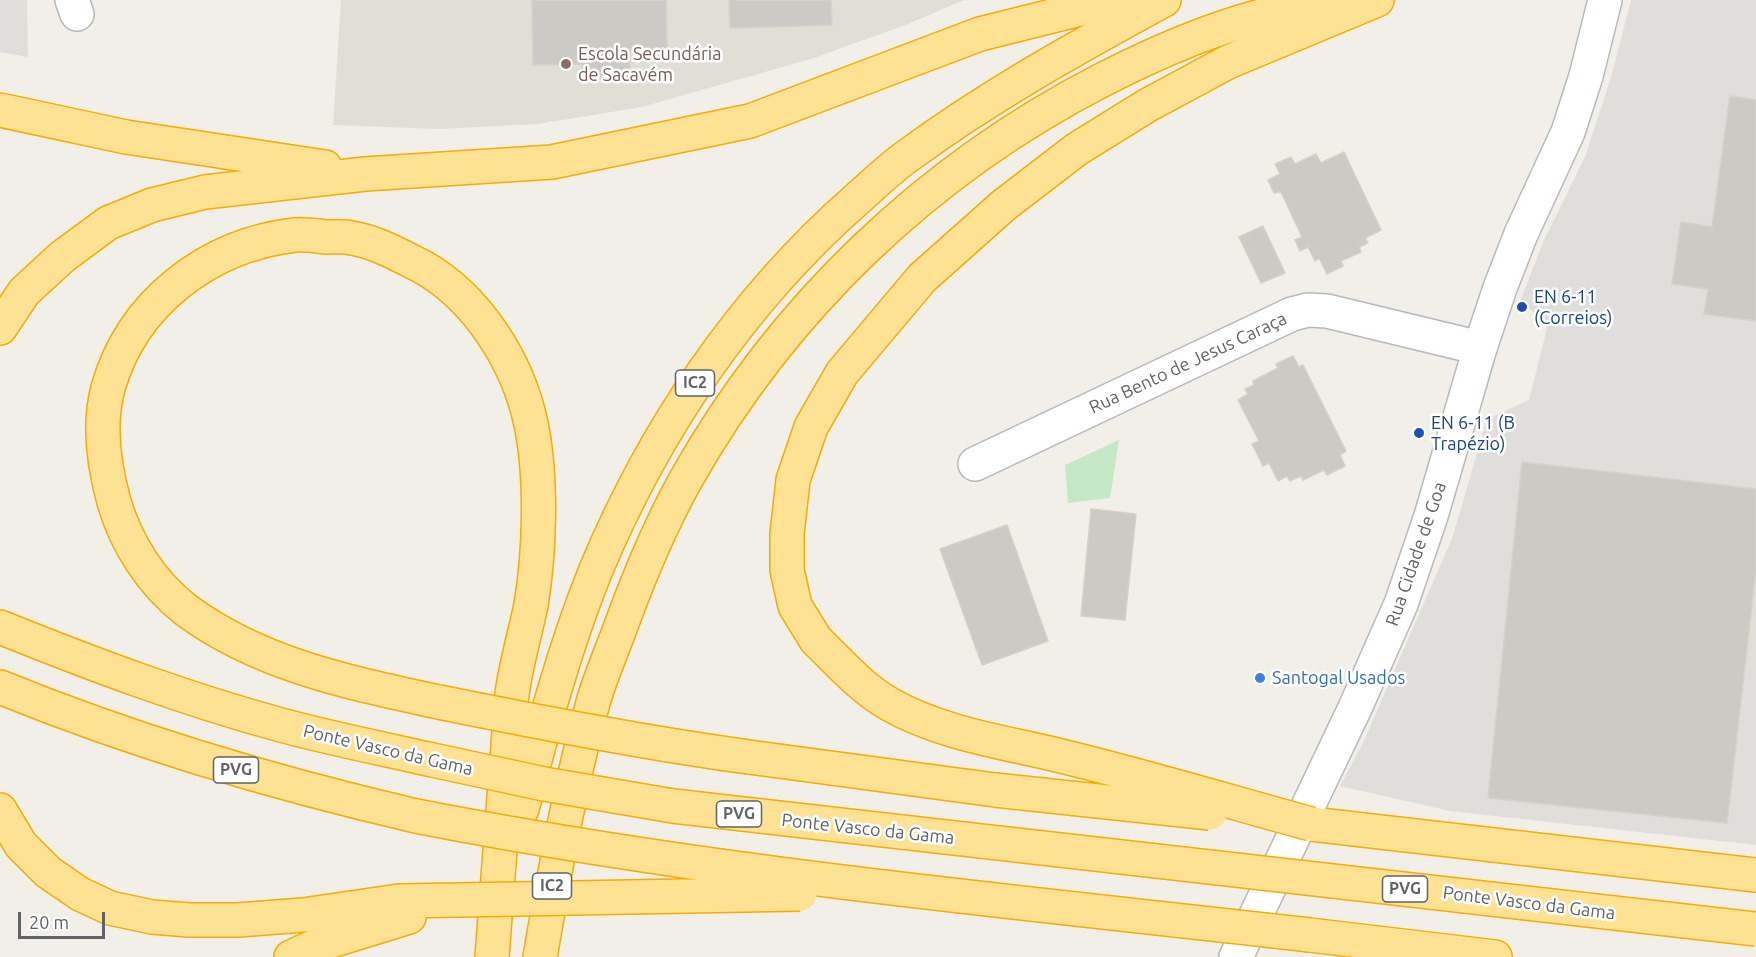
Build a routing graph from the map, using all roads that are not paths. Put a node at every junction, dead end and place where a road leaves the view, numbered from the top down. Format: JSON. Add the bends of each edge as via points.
{"nodes":[{"id":1,"x":1116,"y":0,"type":"edge"},
{"id":2,"x":1164,"y":0,"type":"edge"},
{"id":3,"x":1347,"y":0,"type":"edge"},
{"id":4,"x":1377,"y":0,"type":"edge"},
{"id":5,"x":1605,"y":0,"type":"edge"},
{"id":6,"x":0,"y":111,"type":"edge"},
{"id":7,"x":366,"y":174,"type":"junction"},
{"id":8,"x":0,"y":328,"type":"edge"},
{"id":9,"x":1480,"y":348,"type":"junction"},
{"id":10,"x":975,"y":464,"type":"dead end"},
{"id":11,"x":0,"y":627,"type":"edge"},
{"id":12,"x":0,"y":687,"type":"edge"},
{"id":13,"x":0,"y":810,"type":"edge"},
{"id":14,"x":1311,"y":824,"type":"junction"},
{"id":15,"x":1756,"y":875,"type":"edge"},
{"id":16,"x":924,"y":892,"type":"junction"},
{"id":17,"x":459,"y":900,"type":"junction"},
{"id":18,"x":1756,"y":929,"type":"edge"},
{"id":19,"x":291,"y":957,"type":"edge"},
{"id":20,"x":492,"y":957,"type":"edge"},
{"id":21,"x":497,"y":957,"type":"edge"},
{"id":22,"x":540,"y":957,"type":"edge"},
{"id":23,"x":1236,"y":957,"type":"edge"},
{"id":24,"x":1495,"y":957,"type":"edge"}],
"edges":[{"from":1,"to":7,"type":"highway","via":[[980,34],[750,121],[552,162]]},
{"from":2,"to":21,"type":"highway","number":"IC2","via":[[1035,71],[903,159],[785,267],[698,379],[658,442],[618,520],[574,629],[522,810]]},
{"from":3,"to":22,"type":"highway","number":"IC2","via":[[1272,13],[1194,38],[1056,104],[922,197],[802,313],[756,372],[685,481],[657,537],[589,718],[565,816]]},
{"from":4,"to":14,"type":"highway","bridge":true,"via":[[1228,62],[1148,105],[1068,156],[1004,205],[922,278],[843,373],[811,427],[793,480],[787,534],[787,570],[795,606],[816,640],[864,686],[891,705],[930,723]]},
{"from":5,"to":9,"type":"street","name":"Rua Cidade de Goa","via":[[1568,132],[1521,234]]},
{"from":6,"to":7,"type":"highway","via":[[126,137]]},
{"from":7,"to":8,"type":"highway","via":[[205,192],[152,205],[108,223],[24,292]]},
{"from":9,"to":10,"type":"street","name":"Rua Bento de Jesus Caraça","via":[[1327,311],[1308,310],[1292,314]]},
{"from":9,"to":23,"type":"street","name":"Rua Cidade de Goa","via":[[1401,604]]},
{"from":11,"to":18,"type":"highway","name":"Ponte Vasco da Gama","number":"PVG","bridge":true,"via":[[270,722],[544,784],[673,806]]},
{"from":12,"to":16,"type":"highway","number":"PVG","bridge":true,"via":[[58,711],[233,769],[416,816],[664,860]]},
{"from":13,"to":17,"type":"highway","via":[[21,845],[48,872],[110,908],[152,917],[238,920],[399,901]]},
{"from":14,"to":15,"type":"highway"},
{"from":14,"to":20,"type":"highway","bridge":true,"via":[[995,790],[666,746],[439,702],[306,670],[220,633],[183,608],[159,585],[136,553],[120,521],[106,475],[103,429],[108,389],[126,341],[159,298],[202,264],[252,244],[297,235],[352,238],[394,252],[437,275],[470,305],[502,349],[520,385],[536,459],[536,553],[532,600],[513,691]]},
{"from":16,"to":17,"type":"highway","bridge":true},
{"from":16,"to":24,"type":"highway","number":"PVG","bridge":true},
{"from":17,"to":19,"type":"highway"}]}
